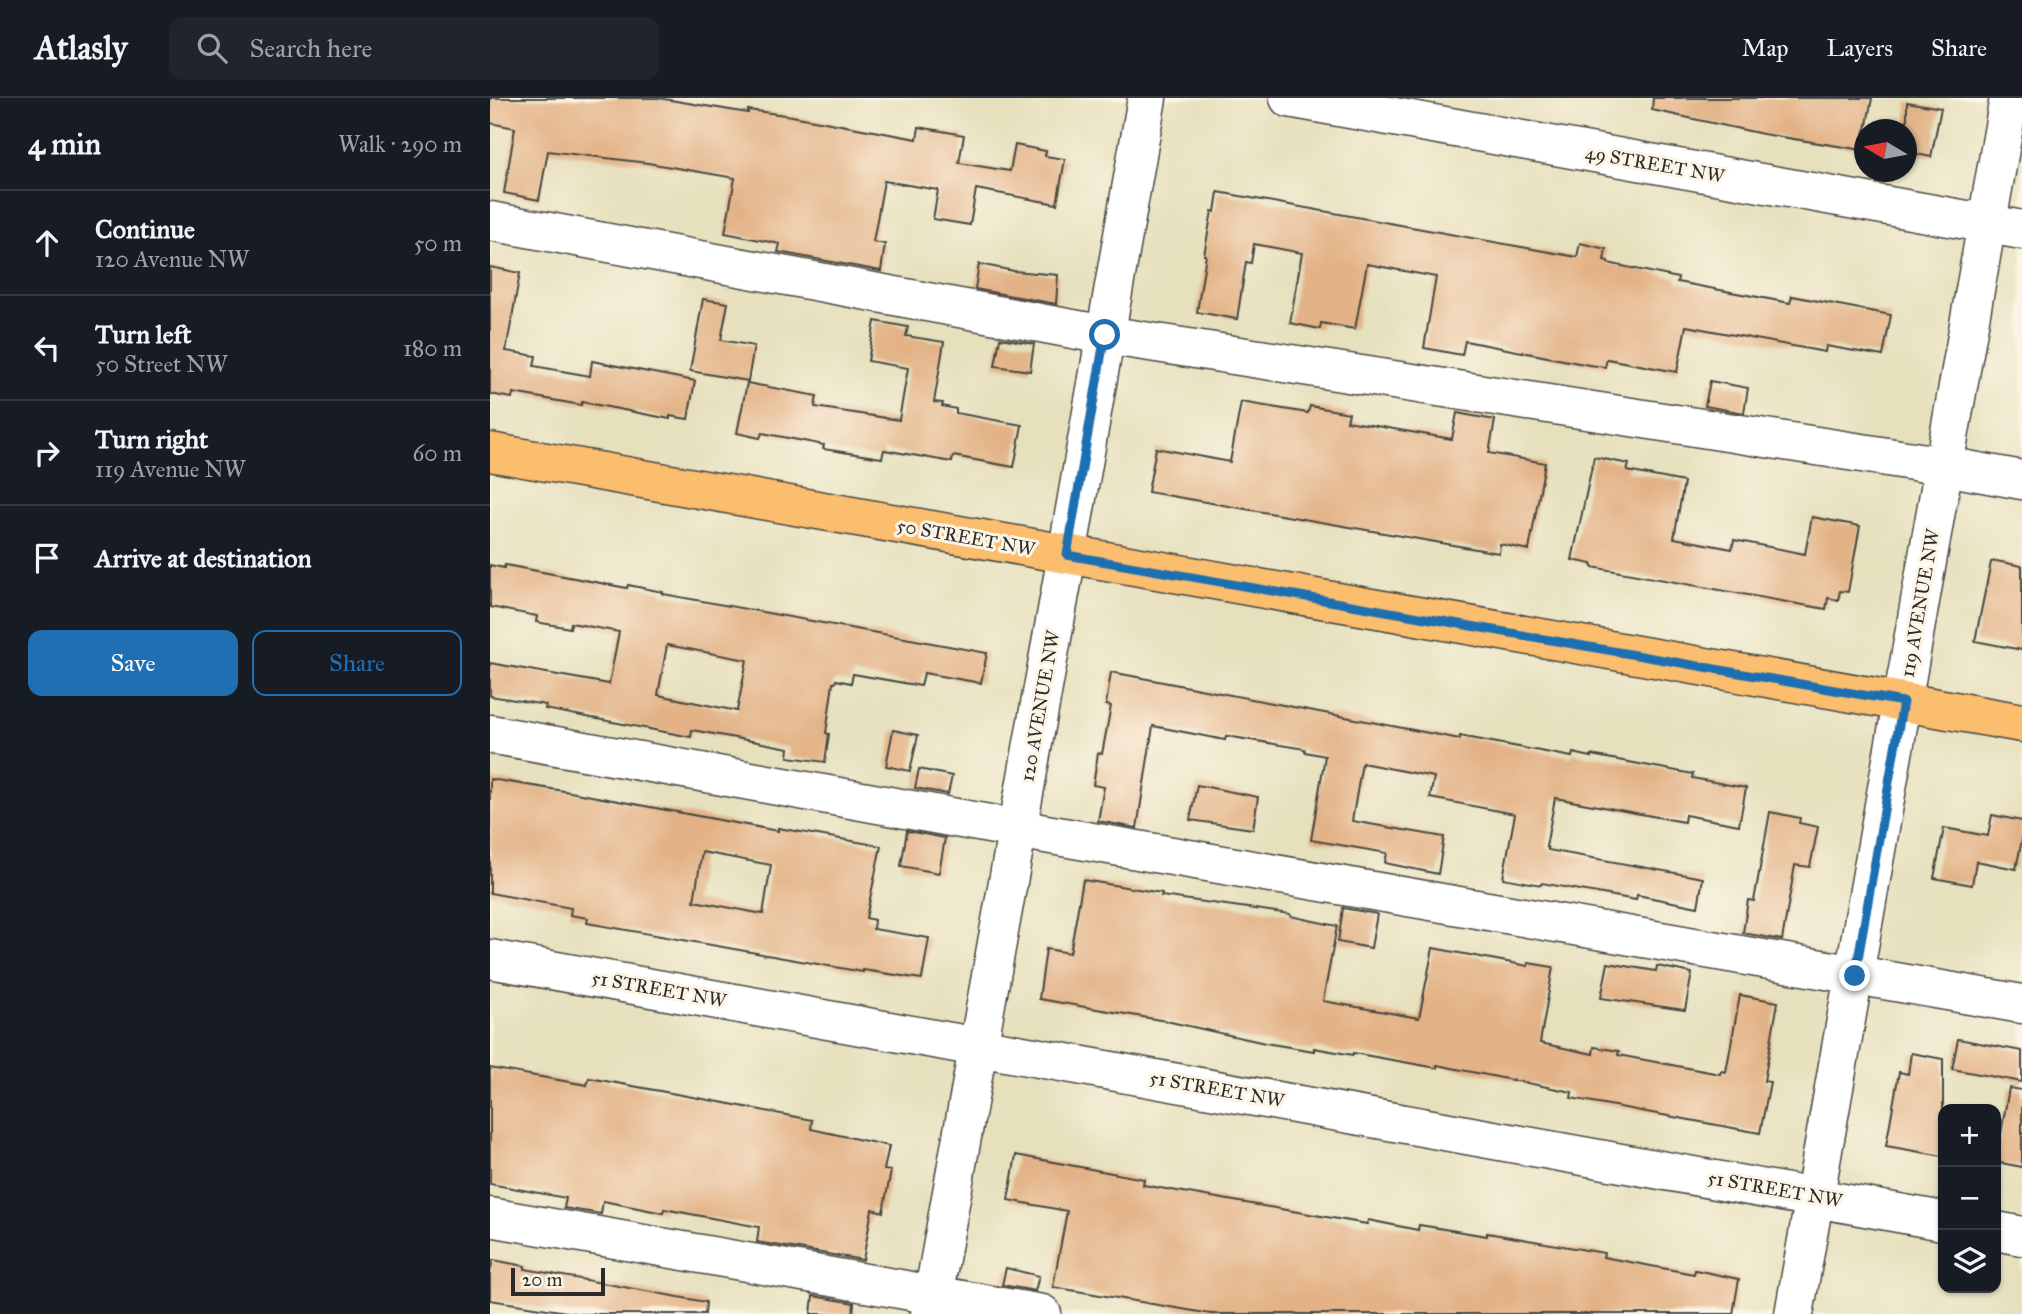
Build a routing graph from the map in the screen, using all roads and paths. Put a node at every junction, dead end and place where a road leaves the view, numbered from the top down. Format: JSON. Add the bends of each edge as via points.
{"nodes":[{"id":1,"x":1147,"y":98,"type":"edge"},
{"id":2,"x":1289,"y":98,"type":"edge"},
{"id":3,"x":2009,"y":98,"type":"edge"},
{"id":4,"x":490,"y":221,"type":"edge"},
{"id":5,"x":2005,"y":227,"type":"edge"},
{"id":6,"x":1105,"y":335,"type":"junction"},
{"id":7,"x":490,"y":452,"type":"edge"},
{"id":8,"x":1945,"y":466,"type":"junction"},
{"id":9,"x":2022,"y":480,"type":"edge"},
{"id":10,"x":1067,"y":555,"type":"junction"},
{"id":11,"x":1903,"y":702,"type":"junction"},
{"id":12,"x":2022,"y":723,"type":"edge"},
{"id":13,"x":490,"y":734,"type":"edge"},
{"id":14,"x":1017,"y":829,"type":"junction"},
{"id":15,"x":490,"y":959,"type":"edge"},
{"id":16,"x":1855,"y":976,"type":"junction"},
{"id":17,"x":2022,"y":1004,"type":"edge"},
{"id":18,"x":978,"y":1046,"type":"junction"},
{"id":19,"x":1815,"y":1196,"type":"junction"},
{"id":20,"x":490,"y":1217,"type":"edge"},
{"id":21,"x":1938,"y":1220,"type":"edge"},
{"id":22,"x":2001,"y":1232,"type":"edge"},
{"id":23,"x":2022,"y":1236,"type":"edge"},
{"id":24,"x":932,"y":1304,"type":"edge"},
{"id":25,"x":1042,"y":1314,"type":"edge"},
{"id":26,"x":1794,"y":1314,"type":"edge"}],
"edges":[{"from":1,"to":6,"type":"street","name":"120 AVENUE NW"},
{"from":2,"to":5,"type":"street","name":"49 STREET NW"},
{"from":3,"to":5,"type":"street","name":"119 AVENUE NW"},
{"from":4,"to":6,"type":"street"},
{"from":5,"to":8,"type":"street","name":"119 AVENUE NW"},
{"from":6,"to":8,"type":"street"},
{"from":6,"to":10,"type":"street","name":"120 AVENUE NW"},
{"from":7,"to":10,"type":"main road","name":"50 STREET NW"},
{"from":8,"to":9,"type":"street"},
{"from":8,"to":11,"type":"street","name":"119 AVENUE NW"},
{"from":10,"to":11,"type":"main road","name":"50 STREET NW"},
{"from":10,"to":14,"type":"street","name":"120 AVENUE NW"},
{"from":11,"to":12,"type":"main road","name":"50 STREET NW"},
{"from":11,"to":16,"type":"street","name":"119 AVENUE NW"},
{"from":13,"to":14,"type":"street"},
{"from":14,"to":16,"type":"street"},
{"from":14,"to":18,"type":"street","name":"120 AVENUE NW"},
{"from":15,"to":18,"type":"street","name":"51 STREET NW"},
{"from":16,"to":17,"type":"street"},
{"from":16,"to":19,"type":"street","name":"119 AVENUE NW"},
{"from":18,"to":19,"type":"street","name":"51 STREET NW"},
{"from":18,"to":24,"type":"street","name":"120 AVENUE NW"},
{"from":19,"to":21,"type":"street","name":"51 STREET NW"},
{"from":19,"to":26,"type":"street","name":"119 AVENUE NW"},
{"from":20,"to":24,"type":"street"},
{"from":22,"to":23,"type":"street"},
{"from":24,"to":25,"type":"street"}]}
